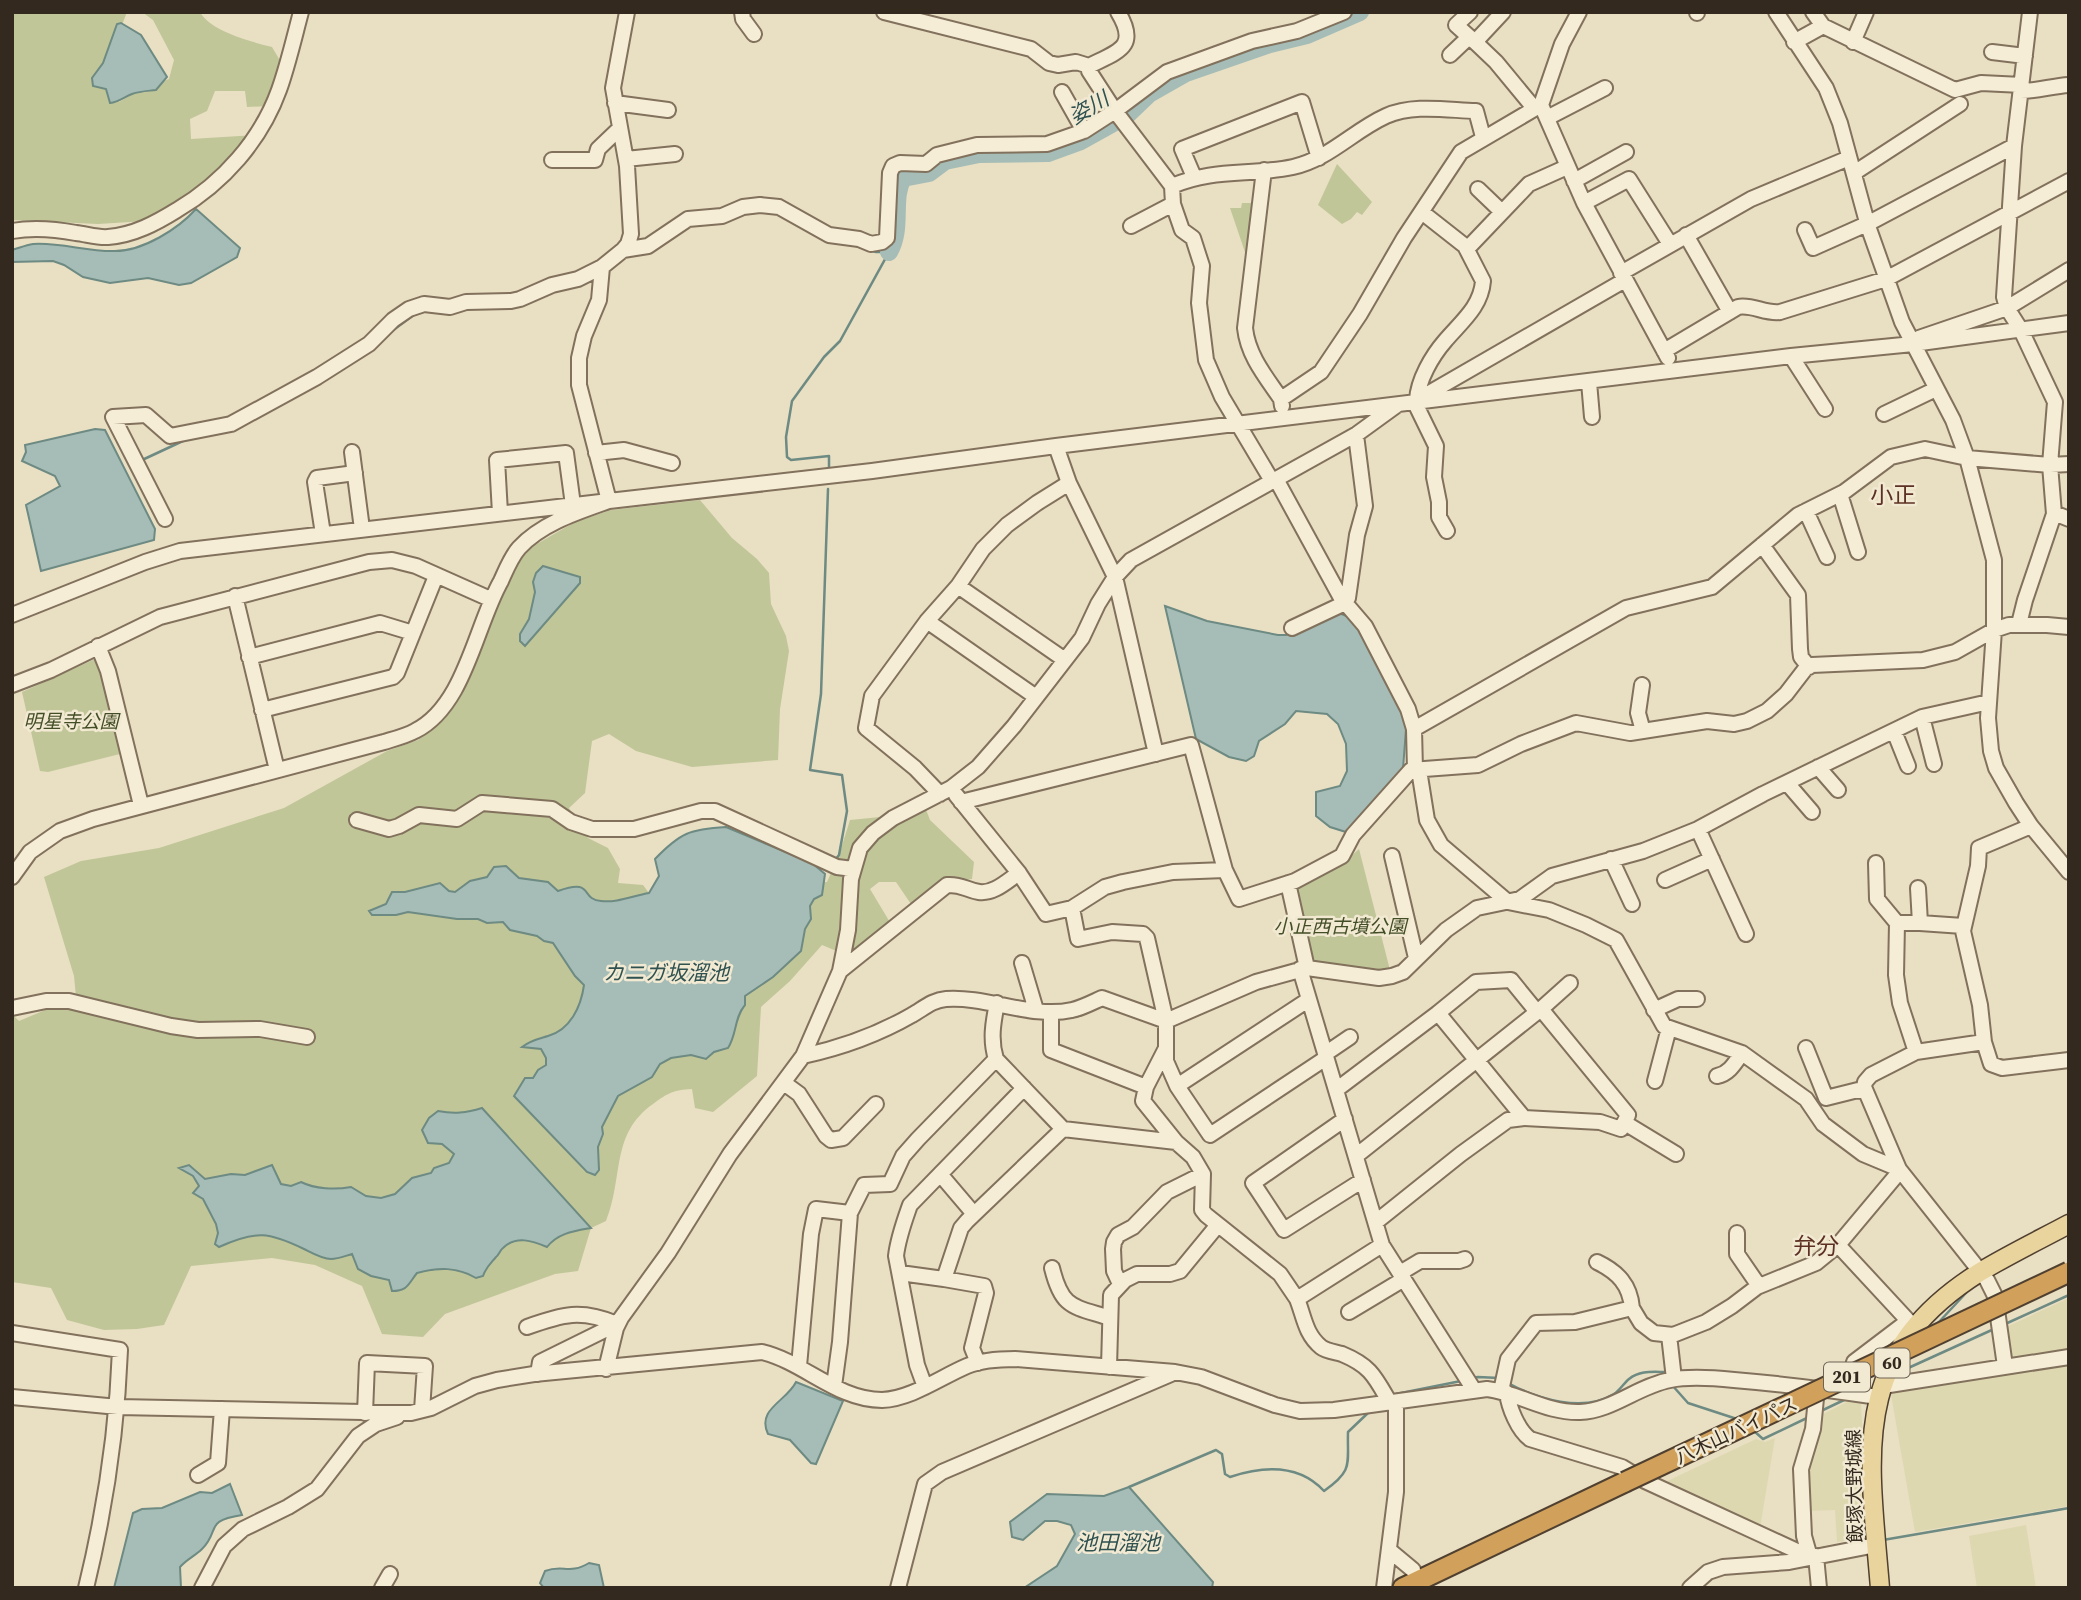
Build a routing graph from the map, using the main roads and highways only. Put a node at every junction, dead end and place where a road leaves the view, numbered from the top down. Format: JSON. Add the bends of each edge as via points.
{"nodes":[{"id":1,"x":2069,"y":1224,"type":"edge"},
{"id":2,"x":2069,"y":1272,"type":"edge"},
{"id":3,"x":1402,"y":1588,"type":"edge"},
{"id":4,"x":1880,"y":1588,"type":"edge"}],
"edges":[{"from":1,"to":4,"type":"main road","name":"飯塚大野城線","number":"60","via":[[1980,1272],[1948,1295],[1911,1324],[1896,1352],[1874,1414],[1871,1452]]},
{"from":2,"to":3,"type":"highway","name":"八木山バイパス","number":"201","bridge":true}]}
